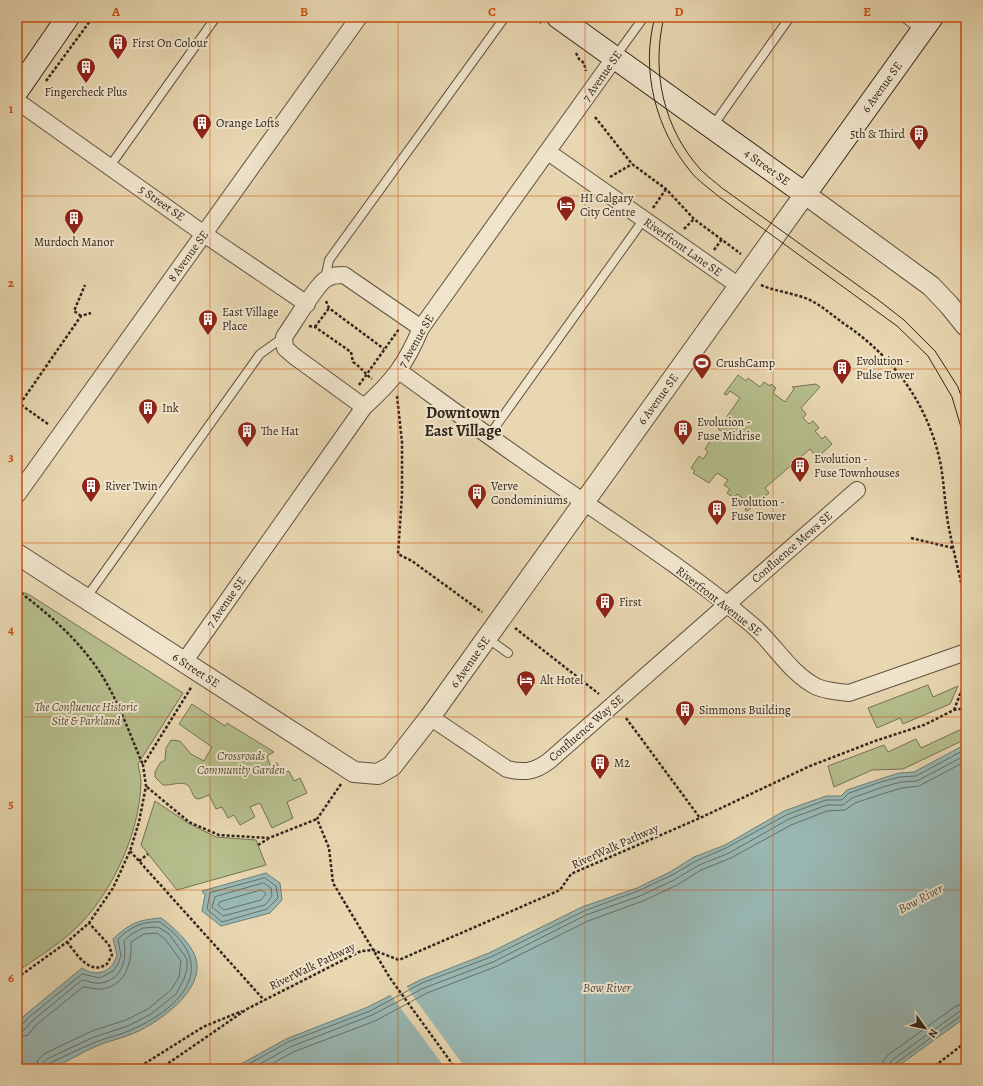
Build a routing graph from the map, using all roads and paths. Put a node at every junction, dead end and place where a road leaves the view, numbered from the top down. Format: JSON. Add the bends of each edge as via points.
{"nodes":[{"id":1,"x":68,"y":17,"type":"edge"},
{"id":2,"x":216,"y":17,"type":"edge"},
{"id":3,"x":359,"y":17,"type":"edge"},
{"id":4,"x":505,"y":17,"type":"edge"},
{"id":5,"x":558,"y":17,"type":"edge"},
{"id":6,"x":644,"y":17,"type":"edge"},
{"id":7,"x":790,"y":17,"type":"edge"},
{"id":8,"x":903,"y":17,"type":"edge"},
{"id":9,"x":927,"y":24,"type":"edge"},
{"id":10,"x":615,"y":57,"type":"junction"},
{"id":11,"x":17,"y":91,"type":"edge"},
{"id":12,"x":17,"y":101,"type":"edge"},
{"id":13,"x":595,"y":117,"type":"dead end"},
{"id":14,"x":712,"y":127,"type":"junction"},
{"id":15,"x":548,"y":152,"type":"junction"},
{"id":16,"x":632,"y":164,"type":"junction"},
{"id":17,"x":110,"y":166,"type":"junction"},
{"id":18,"x":610,"y":177,"type":"dead end"},
{"id":19,"x":666,"y":189,"type":"junction"},
{"id":20,"x":805,"y":194,"type":"junction"},
{"id":21,"x":648,"y":214,"type":"junction"},
{"id":22,"x":694,"y":219,"type":"junction"},
{"id":23,"x":683,"y":231,"type":"dead end"},
{"id":24,"x":204,"y":234,"type":"junction"},
{"id":25,"x":722,"y":240,"type":"junction"},
{"id":26,"x":712,"y":252,"type":"dead end"},
{"id":27,"x":743,"y":255,"type":"dead end"},
{"id":28,"x":325,"y":279,"type":"junction"},
{"id":29,"x":85,"y":284,"type":"dead end"},
{"id":30,"x":739,"y":286,"type":"junction"},
{"id":31,"x":763,"y":286,"type":"dead end"},
{"id":32,"x":323,"y":296,"type":"dead end"},
{"id":33,"x":307,"y":304,"type":"junction"},
{"id":34,"x":329,"y":308,"type":"junction"},
{"id":35,"x":91,"y":313,"type":"dead end"},
{"id":36,"x":81,"y":316,"type":"junction"},
{"id":37,"x":402,"y":324,"type":"dead end"},
{"id":38,"x":302,"y":325,"type":"dead end"},
{"id":39,"x":966,"y":326,"type":"edge"},
{"id":40,"x":315,"y":327,"type":"junction"},
{"id":41,"x":421,"y":328,"type":"junction"},
{"id":42,"x":284,"y":337,"type":"junction"},
{"id":43,"x":384,"y":349,"type":"junction"},
{"id":44,"x":399,"y":371,"type":"junction"},
{"id":45,"x":366,"y":375,"type":"junction"},
{"id":46,"x":356,"y":390,"type":"dead end"},
{"id":47,"x":396,"y":396,"type":"dead end"},
{"id":48,"x":18,"y":403,"type":"edge"},
{"id":49,"x":364,"y":407,"type":"junction"},
{"id":50,"x":48,"y":424,"type":"dead end"},
{"id":51,"x":488,"y":437,"type":"junction"},
{"id":52,"x":857,"y":490,"type":"dead end"},
{"id":53,"x":17,"y":495,"type":"edge"},
{"id":54,"x":584,"y":502,"type":"junction"},
{"id":55,"x":911,"y":538,"type":"dead end"},
{"id":56,"x":953,"y":548,"type":"junction"},
{"id":57,"x":17,"y":554,"type":"edge"},
{"id":58,"x":17,"y":590,"type":"edge"},
{"id":59,"x":86,"y":599,"type":"junction"},
{"id":60,"x":966,"y":603,"type":"edge"},
{"id":61,"x":728,"y":605,"type":"junction"},
{"id":62,"x":482,"y":612,"type":"dead end"},
{"id":63,"x":515,"y":628,"type":"dead end"},
{"id":64,"x":487,"y":638,"type":"junction"},
{"id":65,"x":966,"y":652,"type":"edge"},
{"id":66,"x":508,"y":653,"type":"dead end"},
{"id":67,"x":184,"y":662,"type":"junction"},
{"id":68,"x":966,"y":679,"type":"edge"},
{"id":69,"x":192,"y":686,"type":"dead end"},
{"id":70,"x":599,"y":694,"type":"dead end"},
{"id":71,"x":966,"y":708,"type":"edge"},
{"id":72,"x":954,"y":710,"type":"junction"},
{"id":73,"x":430,"y":717,"type":"junction"},
{"id":74,"x":626,"y":718,"type":"dead end"},
{"id":75,"x":142,"y":765,"type":"junction"},
{"id":76,"x":378,"y":774,"type":"joint"},
{"id":77,"x":341,"y":784,"type":"dead end"},
{"id":78,"x":146,"y":786,"type":"junction"},
{"id":79,"x":700,"y":818,"type":"junction"},
{"id":80,"x":317,"y":819,"type":"junction"},
{"id":81,"x":269,"y":838,"type":"junction"},
{"id":82,"x":258,"y":845,"type":"dead end"},
{"id":83,"x":130,"y":851,"type":"junction"},
{"id":84,"x":148,"y":854,"type":"dead end"},
{"id":85,"x":139,"y":861,"type":"junction"},
{"id":86,"x":89,"y":922,"type":"junction"},
{"id":87,"x":67,"y":942,"type":"junction"},
{"id":88,"x":373,"y":950,"type":"junction"},
{"id":89,"x":17,"y":978,"type":"edge"},
{"id":90,"x":264,"y":1000,"type":"junction"},
{"id":91,"x":247,"y":1009,"type":"junction"},
{"id":92,"x":966,"y":1042,"type":"edge"},
{"id":93,"x":136,"y":1069,"type":"edge"},
{"id":94,"x":160,"y":1069,"type":"edge"},
{"id":95,"x":456,"y":1069,"type":"edge"},
{"id":96,"x":931,"y":1069,"type":"edge"}],
"edges":[{"from":1,"to":11,"type":"main road"},
{"from":2,"to":17,"type":"lane"},
{"from":3,"to":24,"type":"street","name":"8 Avenue SE"},
{"from":4,"to":28,"type":"lane","via":[[329,260]]},
{"from":5,"to":10,"type":"main road","name":"4 Street SE"},
{"from":6,"to":10,"type":"lane","name":"7 Avenue SE"},
{"from":7,"to":14,"type":"lane"},
{"from":8,"to":9,"type":"lane"},
{"from":9,"to":20,"type":"main road","name":"6 Avenue SE"},
{"from":10,"to":14,"type":"main road","name":"4 Street SE"},
{"from":10,"to":15,"type":"street","name":"7 Avenue SE"},
{"from":12,"to":17,"type":"street","name":"5 Street SE"},
{"from":13,"to":16,"type":"path"},
{"from":14,"to":20,"type":"main road","name":"4 Street SE"},
{"from":15,"to":21,"type":"street","name":"Riverfront Lane SE"},
{"from":15,"to":41,"type":"street","name":"7 Avenue SE"},
{"from":16,"to":18,"type":"path"},
{"from":16,"to":19,"type":"path"},
{"from":17,"to":24,"type":"street","name":"5 Street SE"},
{"from":19,"to":21,"type":"path"},
{"from":19,"to":22,"type":"path"},
{"from":20,"to":30,"type":"street","name":"6 Avenue SE"},
{"from":20,"to":39,"type":"street","name":"4 Street SE","via":[[930,286]]},
{"from":21,"to":30,"type":"street","name":"Riverfront Lane SE"},
{"from":21,"to":51,"type":"lane"},
{"from":22,"to":23,"type":"path"},
{"from":22,"to":25,"type":"path"},
{"from":24,"to":33,"type":"street","name":"5 Street SE"},
{"from":24,"to":53,"type":"street","name":"8 Avenue SE"},
{"from":25,"to":26,"type":"path"},
{"from":25,"to":27,"type":"path"},
{"from":28,"to":33,"type":"street"},
{"from":28,"to":41,"type":"street","via":[[335,275],[344,276]]},
{"from":29,"to":36,"type":"path","via":[[74,311]]},
{"from":30,"to":54,"type":"street","name":"6 Avenue SE"},
{"from":31,"to":56,"type":"path","via":[[810,300],[879,351],[907,384],[920,404],[935,444]]},
{"from":32,"to":34,"type":"path"},
{"from":33,"to":42,"type":"street"},
{"from":34,"to":40,"type":"path"},
{"from":34,"to":43,"type":"path"},
{"from":35,"to":36,"type":"path"},
{"from":36,"to":48,"type":"path"},
{"from":37,"to":43,"type":"path"},
{"from":38,"to":40,"type":"path"},
{"from":40,"to":45,"type":"path","via":[[351,352],[354,362],[364,369]]},
{"from":41,"to":44,"type":"street","name":"7 Avenue SE"},
{"from":42,"to":49,"type":"street","via":[[285,348],[294,356]]},
{"from":42,"to":59,"type":"lane","via":[[260,354]]},
{"from":43,"to":45,"type":"path"},
{"from":44,"to":49,"type":"street","name":"7 Avenue SE"},
{"from":44,"to":51,"type":"street"},
{"from":45,"to":46,"type":"path"},
{"from":47,"to":62,"type":"path","via":[[402,442],[398,554],[412,561]]},
{"from":48,"to":50,"type":"path"},
{"from":49,"to":67,"type":"street","name":"7 Avenue SE"},
{"from":51,"to":54,"type":"street"},
{"from":52,"to":61,"type":"street","name":"Confluence Mews SE"},
{"from":54,"to":61,"type":"street","name":"Riverfront Avenue SE"},
{"from":54,"to":64,"type":"street","name":"6 Avenue SE"},
{"from":55,"to":56,"type":"path"},
{"from":56,"to":60,"type":"path"},
{"from":57,"to":59,"type":"street","name":"6 Street SE"},
{"from":58,"to":75,"type":"path","via":[[71,636],[101,674]]},
{"from":59,"to":67,"type":"street","name":"6 Street SE"},
{"from":61,"to":65,"type":"street","name":"Riverfront Avenue SE","via":[[761,632],[801,676],[829,691],[849,693]]},
{"from":61,"to":73,"type":"street","name":"Confluence Way SE","via":[[536,770],[519,772],[507,769]]},
{"from":63,"to":70,"type":"path"},
{"from":64,"to":66,"type":"lane"},
{"from":64,"to":73,"type":"street","name":"6 Avenue SE"},
{"from":67,"to":76,"type":"street","name":"6 Street SE","via":[[354,772]]},
{"from":68,"to":72,"type":"path"},
{"from":69,"to":75,"type":"path"},
{"from":71,"to":72,"type":"path","name":"RiverWalk Pathway"},
{"from":72,"to":79,"type":"path","name":"RiverWalk Pathway","via":[[924,725],[810,766]]},
{"from":73,"to":76,"type":"street","name":"6 Avenue SE","via":[[392,766]]},
{"from":74,"to":79,"type":"path"},
{"from":75,"to":78,"type":"path"},
{"from":77,"to":80,"type":"path"},
{"from":78,"to":81,"type":"path","via":[[189,822],[219,835]]},
{"from":78,"to":83,"type":"path"},
{"from":79,"to":88,"type":"path","name":"RiverWalk Pathway","via":[[571,874],[560,890],[399,960]]},
{"from":80,"to":81,"type":"path"},
{"from":80,"to":88,"type":"path","via":[[329,848],[333,883]]},
{"from":81,"to":82,"type":"path"},
{"from":83,"to":85,"type":"path"},
{"from":83,"to":86,"type":"path","via":[[112,888]]},
{"from":84,"to":85,"type":"path"},
{"from":85,"to":90,"type":"path"},
{"from":86,"to":87,"type":"path"},
{"from":86,"to":87,"type":"path","via":[[109,945],[112,955],[107,964],[97,968],[88,966]]},
{"from":87,"to":89,"type":"path"},
{"from":88,"to":90,"type":"path","name":"RiverWalk Pathway","via":[[361,951]]},
{"from":88,"to":95,"type":"path","via":[[390,978]]},
{"from":90,"to":91,"type":"path","name":"RiverWalk Pathway"},
{"from":91,"to":93,"type":"path","via":[[204,1027]]},
{"from":91,"to":94,"type":"path"},
{"from":92,"to":96,"type":"path"}]}
